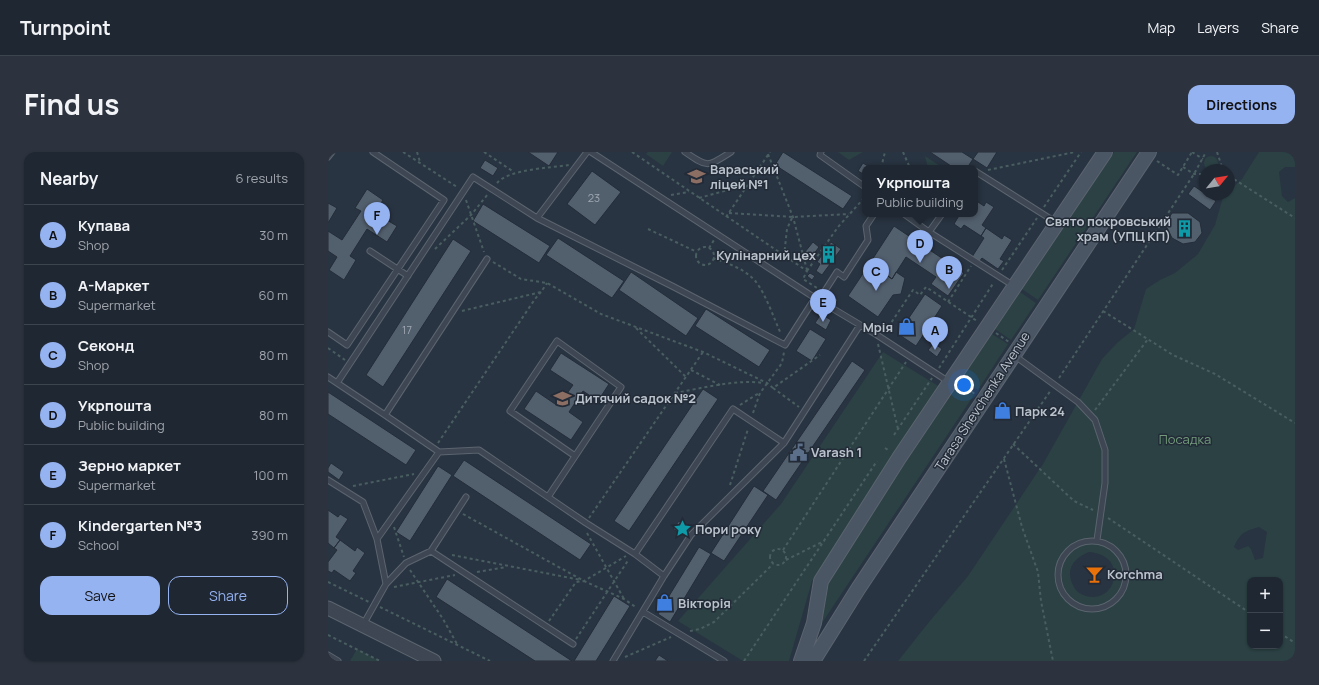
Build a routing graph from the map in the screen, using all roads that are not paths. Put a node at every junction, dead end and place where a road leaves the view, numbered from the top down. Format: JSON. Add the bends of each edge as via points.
{"nodes":[{"id":1,"x":332,"y":152,"type":"edge"},
{"id":2,"x":373,"y":152,"type":"edge"},
{"id":3,"x":587,"y":152,"type":"edge"},
{"id":4,"x":591,"y":152,"type":"edge"},
{"id":5,"x":685,"y":152,"type":"edge"},
{"id":6,"x":731,"y":152,"type":"edge"},
{"id":7,"x":1104,"y":152,"type":"edge"},
{"id":8,"x":819,"y":153,"type":"edge"},
{"id":9,"x":328,"y":157,"type":"edge"},
{"id":10,"x":1153,"y":157,"type":"edge"},
{"id":11,"x":978,"y":173,"type":"edge"},
{"id":12,"x":862,"y":185,"type":"edge"},
{"id":13,"x":872,"y":217,"type":"edge"},
{"id":14,"x":908,"y":217,"type":"edge"},
{"id":15,"x":940,"y":217,"type":"edge"},
{"id":16,"x":537,"y":218,"type":"junction"},
{"id":17,"x":1057,"y":223,"type":"junction"},
{"id":18,"x":929,"y":232,"type":"junction"},
{"id":19,"x":370,"y":251,"type":"dead end"},
{"id":20,"x":487,"y":259,"type":"road end"},
{"id":21,"x":398,"y":269,"type":"junction"},
{"id":22,"x":408,"y":276,"type":"junction"},
{"id":23,"x":1015,"y":286,"type":"junction"},
{"id":24,"x":817,"y":299,"type":"junction"},
{"id":25,"x":860,"y":325,"type":"junction"},
{"id":26,"x":328,"y":332,"type":"edge"},
{"id":27,"x":1015,"y":351,"type":"junction"},
{"id":28,"x":328,"y":377,"type":"edge"},
{"id":29,"x":950,"y":382,"type":"junction"},
{"id":30,"x":337,"y":383,"type":"junction"},
{"id":31,"x":385,"y":415,"type":"junction"},
{"id":32,"x":784,"y":443,"type":"junction"},
{"id":33,"x":436,"y":451,"type":"junction"},
{"id":34,"x":575,"y":456,"type":"junction"},
{"id":35,"x":328,"y":480,"type":"edge"},
{"id":36,"x":466,"y":497,"type":"dead end"},
{"id":37,"x":548,"y":497,"type":"junction"},
{"id":38,"x":377,"y":539,"type":"junction"},
{"id":39,"x":1097,"y":540,"type":"junction"},
{"id":40,"x":431,"y":550,"type":"junction"},
{"id":41,"x":634,"y":553,"type":"junction"},
{"id":42,"x":664,"y":576,"type":"junction"},
{"id":43,"x":385,"y":586,"type":"junction"},
{"id":44,"x":328,"y":608,"type":"edge"},
{"id":45,"x":643,"y":612,"type":"junction"},
{"id":46,"x":362,"y":625,"type":"junction"},
{"id":47,"x":573,"y":644,"type":"road end"},
{"id":48,"x":328,"y":655,"type":"edge"},
{"id":49,"x":809,"y":658,"type":"edge"},
{"id":50,"x":338,"y":661,"type":"edge"},
{"id":51,"x":434,"y":661,"type":"edge"},
{"id":52,"x":613,"y":661,"type":"edge"},
{"id":53,"x":724,"y":661,"type":"edge"}],
"edges":[{"from":1,"to":9,"type":"lane"},
{"from":2,"to":21,"type":"lane","via":[[444,200]]},
{"from":3,"to":16,"type":"lane"},
{"from":4,"to":24,"type":"lane"},
{"from":5,"to":6,"type":"lane","via":[[706,165]]},
{"from":7,"to":17,"type":"main road","name":"Tarasa Shevchenka Avenue"},
{"from":8,"to":12,"type":"lane"},
{"from":10,"to":27,"type":"main road","name":"Tarasa Shevchenka Avenue"},
{"from":11,"to":17,"type":"lane"},
{"from":13,"to":24,"type":"lane","via":[[866,226],[868,240],[844,277],[837,272],[824,293]]},
{"from":14,"to":18,"type":"lane"},
{"from":15,"to":18,"type":"lane"},
{"from":16,"to":22,"type":"lane","via":[[473,177]]},
{"from":16,"to":24,"type":"lane","via":[[785,345]]},
{"from":17,"to":23,"type":"main road","name":"Tarasa Shevchenka Avenue"},
{"from":18,"to":23,"type":"lane"},
{"from":19,"to":21,"type":"lane"},
{"from":20,"to":31,"type":"lane"},
{"from":21,"to":22,"type":"lane"},
{"from":21,"to":26,"type":"lane","via":[[347,345]]},
{"from":22,"to":30,"type":"lane"},
{"from":23,"to":29,"type":"main road","name":"Tarasa Shevchenka Avenue"},
{"from":24,"to":25,"type":"lane"},
{"from":25,"to":29,"type":"lane"},
{"from":25,"to":32,"type":"lane"},
{"from":27,"to":39,"type":"lane","via":[[1078,402],[1095,420],[1105,450],[1105,483]]},
{"from":27,"to":49,"type":"main road","name":"Tarasa Shevchenka Avenue","via":[[858,589]]},
{"from":28,"to":30,"type":"lane"},
{"from":29,"to":49,"type":"main road","name":"Tarasa Shevchenka Avenue","via":[[821,581]]},
{"from":30,"to":31,"type":"lane"},
{"from":31,"to":33,"type":"lane"},
{"from":32,"to":41,"type":"lane","via":[[733,409]]},
{"from":32,"to":42,"type":"lane","via":[[691,535]]},
{"from":33,"to":37,"type":"lane","via":[[479,450]]},
{"from":33,"to":38,"type":"lane","via":[[425,472]]},
{"from":34,"to":34,"type":"lane","via":[[621,387],[557,341],[510,411]]},
{"from":34,"to":37,"type":"lane"},
{"from":35,"to":38,"type":"lane","via":[[363,502]]},
{"from":36,"to":40,"type":"lane"},
{"from":37,"to":41,"type":"lane"},
{"from":38,"to":43,"type":"lane"},
{"from":39,"to":39,"type":"lane","via":[[1084,541],[1072,546],[1063,555],[1058,566],[1057,579],[1061,591],[1069,601],[1080,608],[1105,607],[1116,600],[1125,583],[1125,564],[1119,553],[1109,544]]},
{"from":40,"to":43,"type":"lane","via":[[406,563]]},
{"from":40,"to":47,"type":"lane"},
{"from":41,"to":42,"type":"lane"},
{"from":42,"to":45,"type":"lane"},
{"from":43,"to":46,"type":"lane"},
{"from":44,"to":46,"type":"street"},
{"from":45,"to":52,"type":"lane"},
{"from":45,"to":53,"type":"lane"},
{"from":46,"to":51,"type":"street"},
{"from":48,"to":50,"type":"lane"}]}
